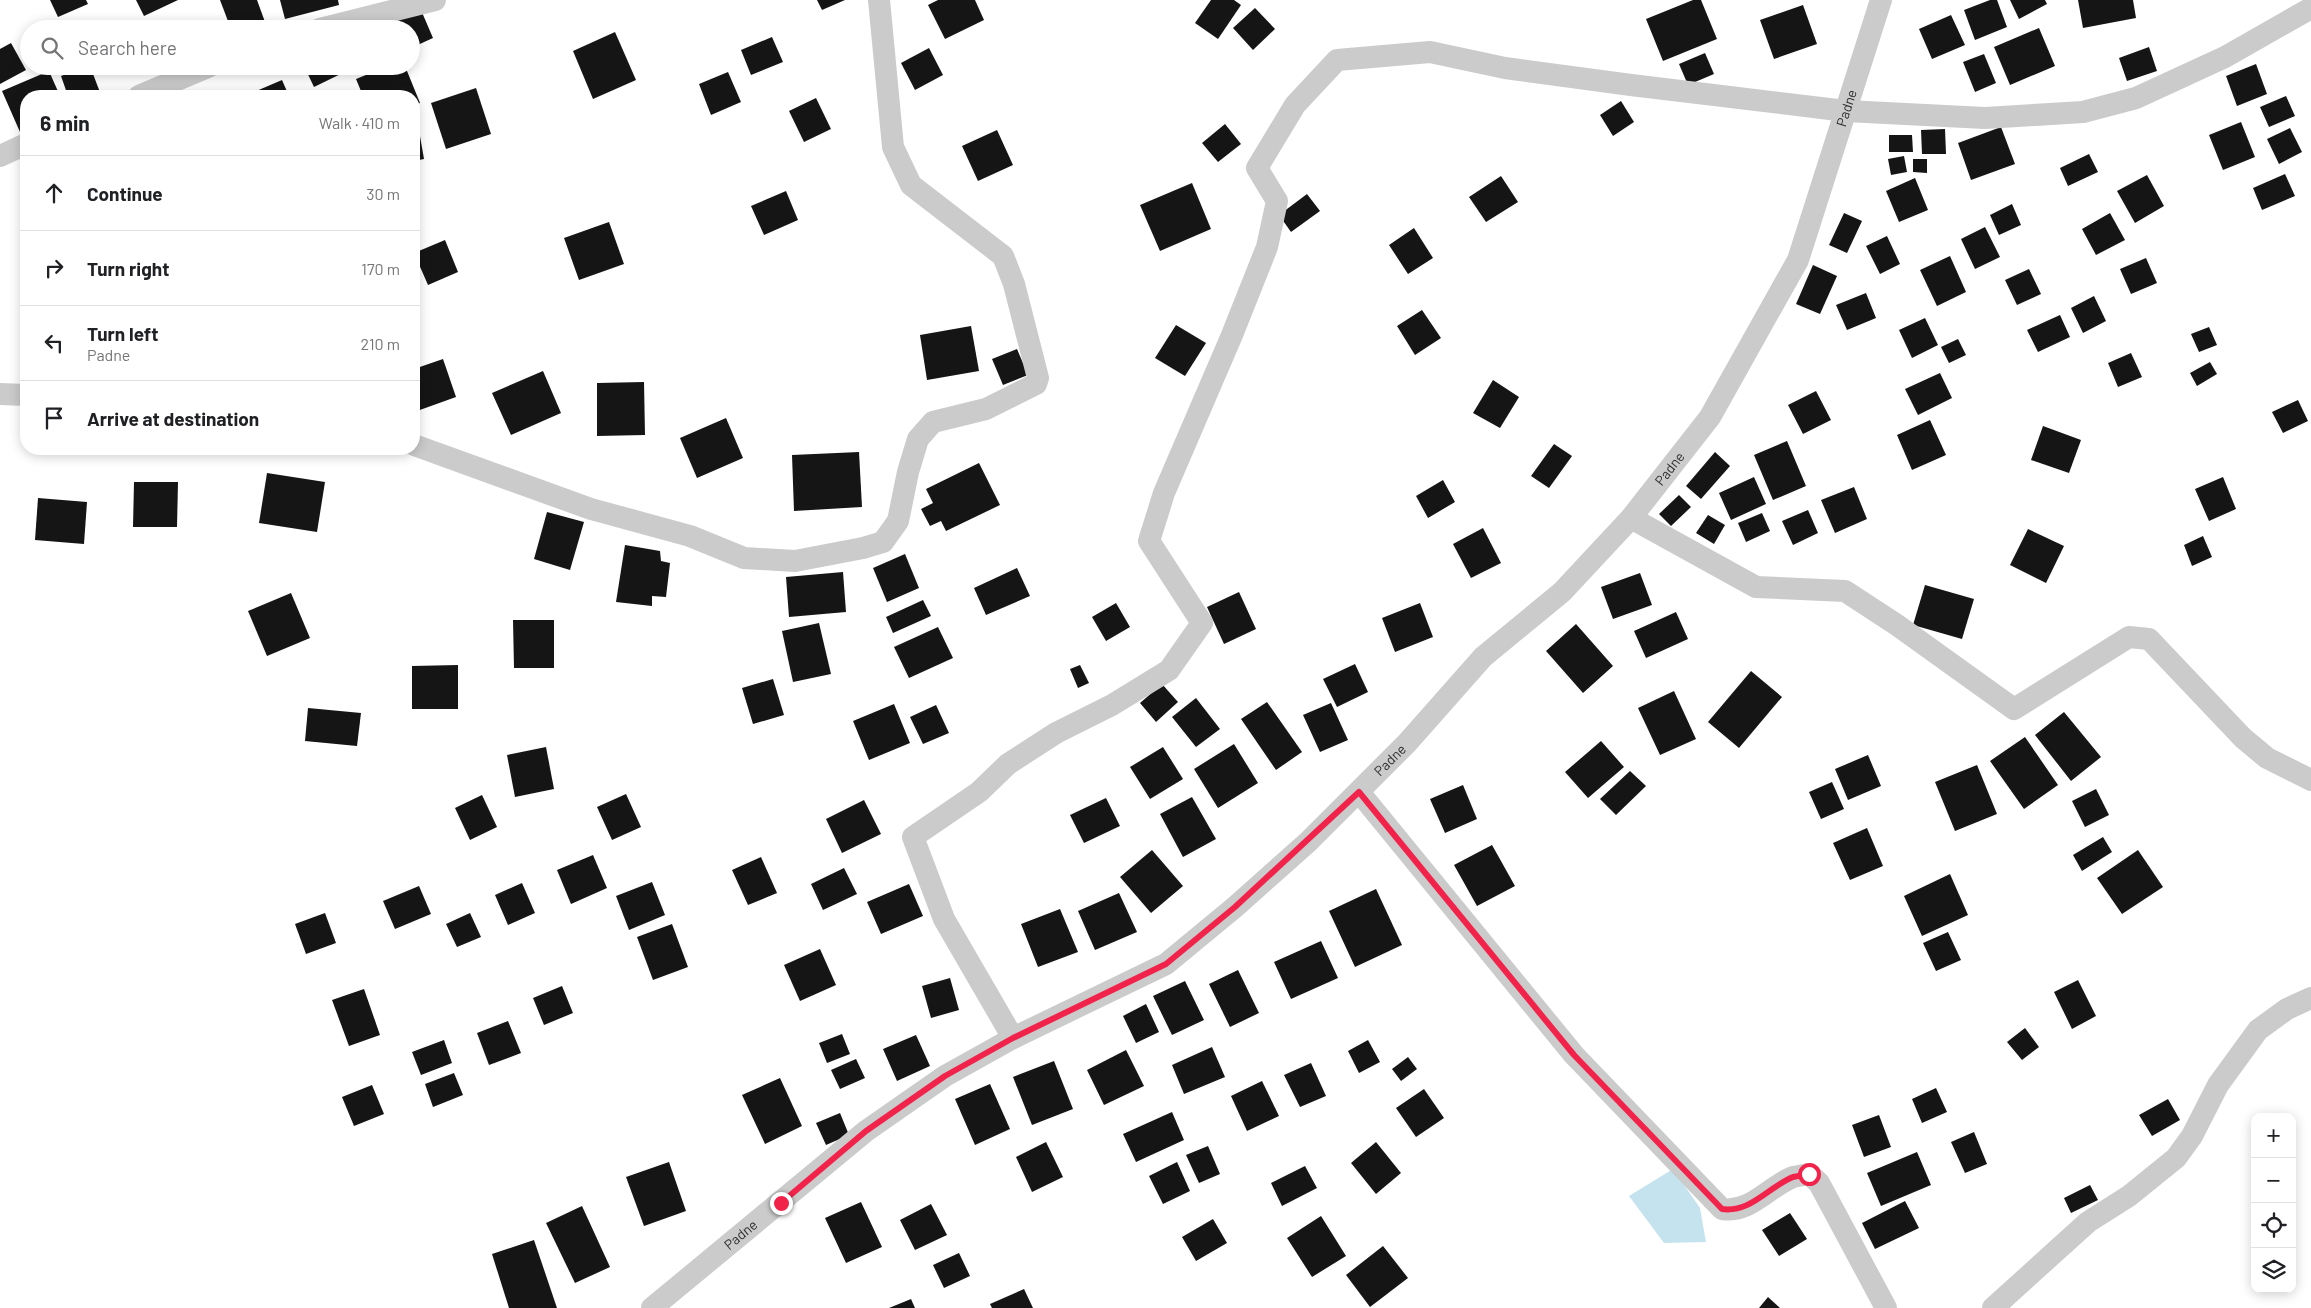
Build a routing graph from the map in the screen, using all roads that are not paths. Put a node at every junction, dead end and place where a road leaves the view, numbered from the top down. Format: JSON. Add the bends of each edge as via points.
{"nodes":[{"id":1,"x":435,"y":0,"type":"edge"},
{"id":2,"x":879,"y":0,"type":"edge"},
{"id":3,"x":1881,"y":0,"type":"edge"},
{"id":4,"x":2311,"y":8,"type":"edge"},
{"id":5,"x":356,"y":20,"type":"edge"},
{"id":6,"x":189,"y":75,"type":"edge"},
{"id":7,"x":153,"y":90,"type":"edge"},
{"id":8,"x":1846,"y":111,"type":"junction"},
{"id":9,"x":20,"y":147,"type":"edge"},
{"id":10,"x":0,"y":156,"type":"edge"},
{"id":11,"x":0,"y":394,"type":"edge"},
{"id":12,"x":20,"y":396,"type":"edge"},
{"id":13,"x":420,"y":448,"type":"edge"},
{"id":14,"x":1631,"y":518,"type":"junction"},
{"id":15,"x":2311,"y":780,"type":"edge"},
{"id":16,"x":1359,"y":792,"type":"junction"},
{"id":17,"x":2311,"y":998,"type":"edge"},
{"id":18,"x":1013,"y":1038,"type":"junction"},
{"id":19,"x":652,"y":1308,"type":"edge"},
{"id":20,"x":1886,"y":1308,"type":"edge"},
{"id":21,"x":1993,"y":1308,"type":"edge"}],
"edges":[{"from":1,"to":5,"type":"street"},
{"from":2,"to":13,"type":"street","via":[[893,147],[911,185],[1003,256],[1014,284],[1038,378],[1036,384],[986,409],[933,422],[918,438],[898,521],[883,542],[795,561],[744,558],[690,536],[590,509]]},
{"from":3,"to":8,"type":"street","name":"Padne"},
{"from":4,"to":8,"type":"street","via":[[2225,57],[2136,98],[2083,112],[1985,118]]},
{"from":6,"to":7,"type":"street"},
{"from":8,"to":14,"type":"street","name":"Padne","via":[[1798,260],[1710,417]]},
{"from":8,"to":18,"type":"street","via":[[1506,68],[1430,52],[1337,60],[1295,105],[1257,168],[1277,200],[1267,247],[1164,493],[1149,541],[1202,623],[1169,670],[1112,705],[1056,733],[1016,759],[979,792],[912,837],[944,919]]},
{"from":9,"to":10,"type":"street"},
{"from":11,"to":12,"type":"street"},
{"from":14,"to":15,"type":"street","via":[[1756,587],[1845,591],[1897,624],[2014,709],[2129,637],[2149,639],[2243,738],[2268,758]]},
{"from":14,"to":16,"type":"street","name":"Padne","via":[[1562,592],[1483,657]]},
{"from":16,"to":18,"type":"street","name":"Padne","via":[[1235,907],[1166,964]]},
{"from":16,"to":20,"type":"street","via":[[1574,1055],[1722,1209],[1732,1211],[1748,1205],[1793,1177],[1809,1174],[1819,1183]]},
{"from":17,"to":21,"type":"street","via":[[2287,1008],[2258,1030],[2218,1085],[2192,1136],[2176,1158],[2129,1196],[2088,1222]]},
{"from":18,"to":19,"type":"street","name":"Padne","via":[[945,1076],[866,1131]]}]}
